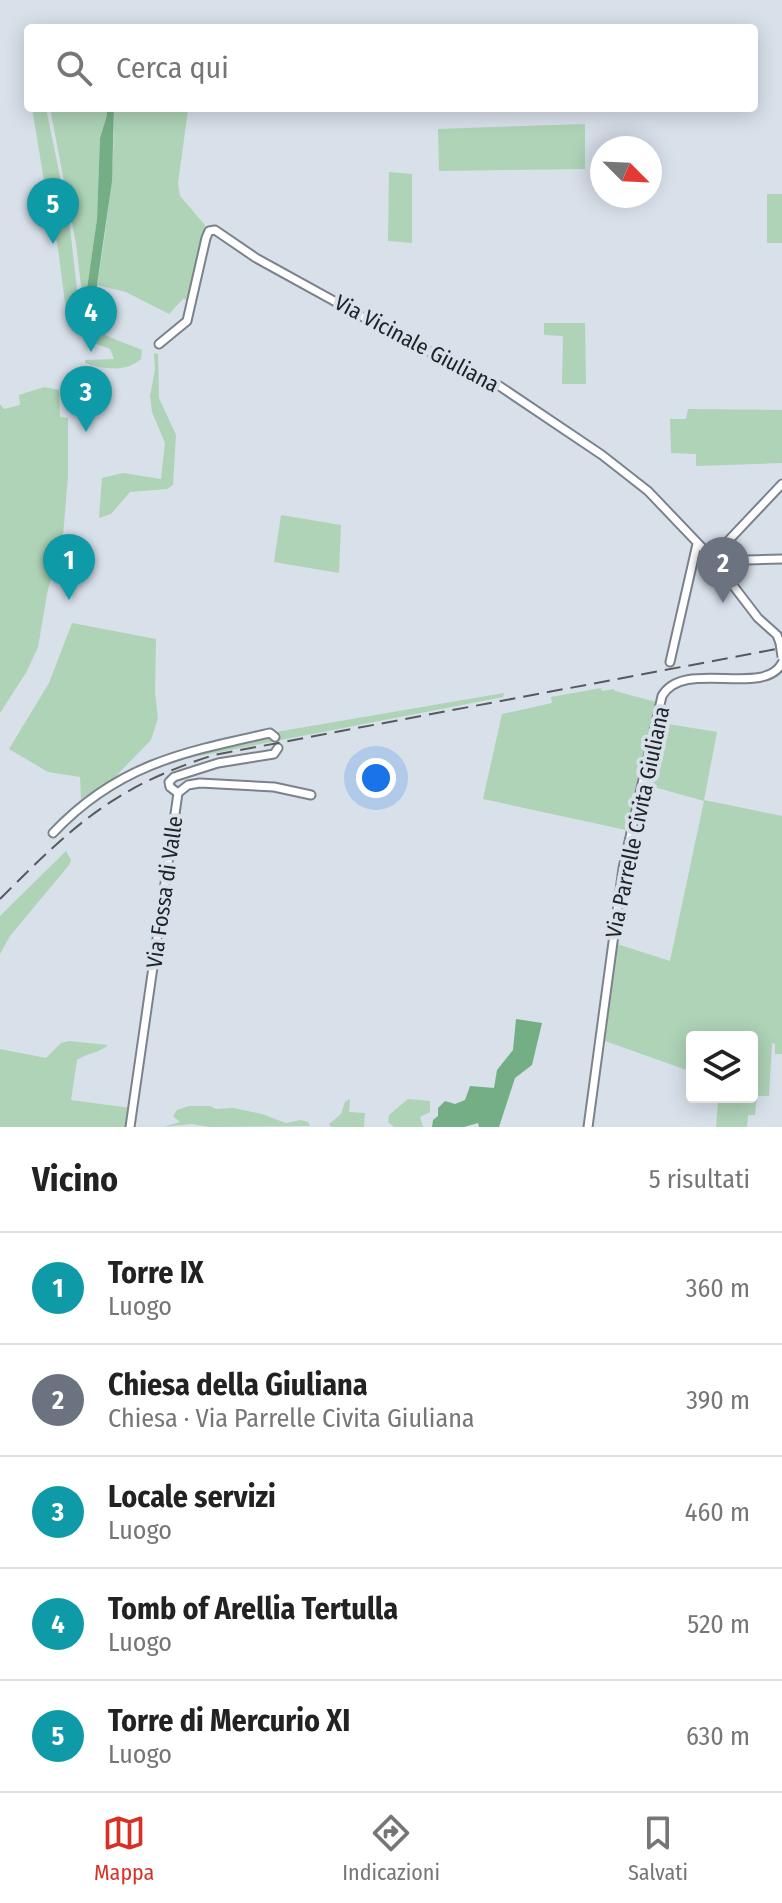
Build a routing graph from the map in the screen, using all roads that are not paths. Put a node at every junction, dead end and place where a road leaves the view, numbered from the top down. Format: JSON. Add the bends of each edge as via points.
{"nodes":[{"id":1,"x":159,"y":344,"type":"dead end"},
{"id":2,"x":782,"y":484,"type":"edge"},
{"id":3,"x":697,"y":544,"type":"junction"},
{"id":4,"x":782,"y":559,"type":"edge"},
{"id":5,"x":713,"y":560,"type":"junction"},
{"id":6,"x":670,"y":662,"type":"dead end"},
{"id":7,"x":782,"y":662,"type":"edge"},
{"id":8,"x":275,"y":737,"type":"dead end"},
{"id":9,"x":278,"y":748,"type":"dead end"},
{"id":10,"x":178,"y":793,"type":"junction"},
{"id":11,"x":311,"y":795,"type":"dead end"},
{"id":12,"x":53,"y":833,"type":"dead end"},
{"id":13,"x":130,"y":1127,"type":"edge"},
{"id":14,"x":588,"y":1127,"type":"edge"}],
"edges":[{"from":1,"to":3,"type":"street","name":"Via Vicinale Giuliana","via":[[187,321],[206,238],[215,230],[403,339],[507,390],[636,481]]},
{"from":2,"to":5,"type":"street"},
{"from":3,"to":5,"type":"street","name":"Via Vicinale Giuliana"},
{"from":3,"to":6,"type":"street"},
{"from":4,"to":5,"type":"street"},
{"from":5,"to":7,"type":"street","name":"Via Parrelle Civita Giuliana","bridge":true,"via":[[777,635]]},
{"from":7,"to":14,"type":"street","name":"Via Parrelle Civita Giuliana","via":[[762,678],[674,684],[662,696],[623,868]]},
{"from":8,"to":12,"type":"street","via":[[270,733],[184,752],[141,770],[89,798]]},
{"from":9,"to":10,"type":"street","via":[[274,754],[174,777],[170,787]]},
{"from":10,"to":11,"type":"street","name":"Via Fossa di Valle","via":[[200,783]]},
{"from":10,"to":13,"type":"street","name":"Via Fossa di Valle"}]}
